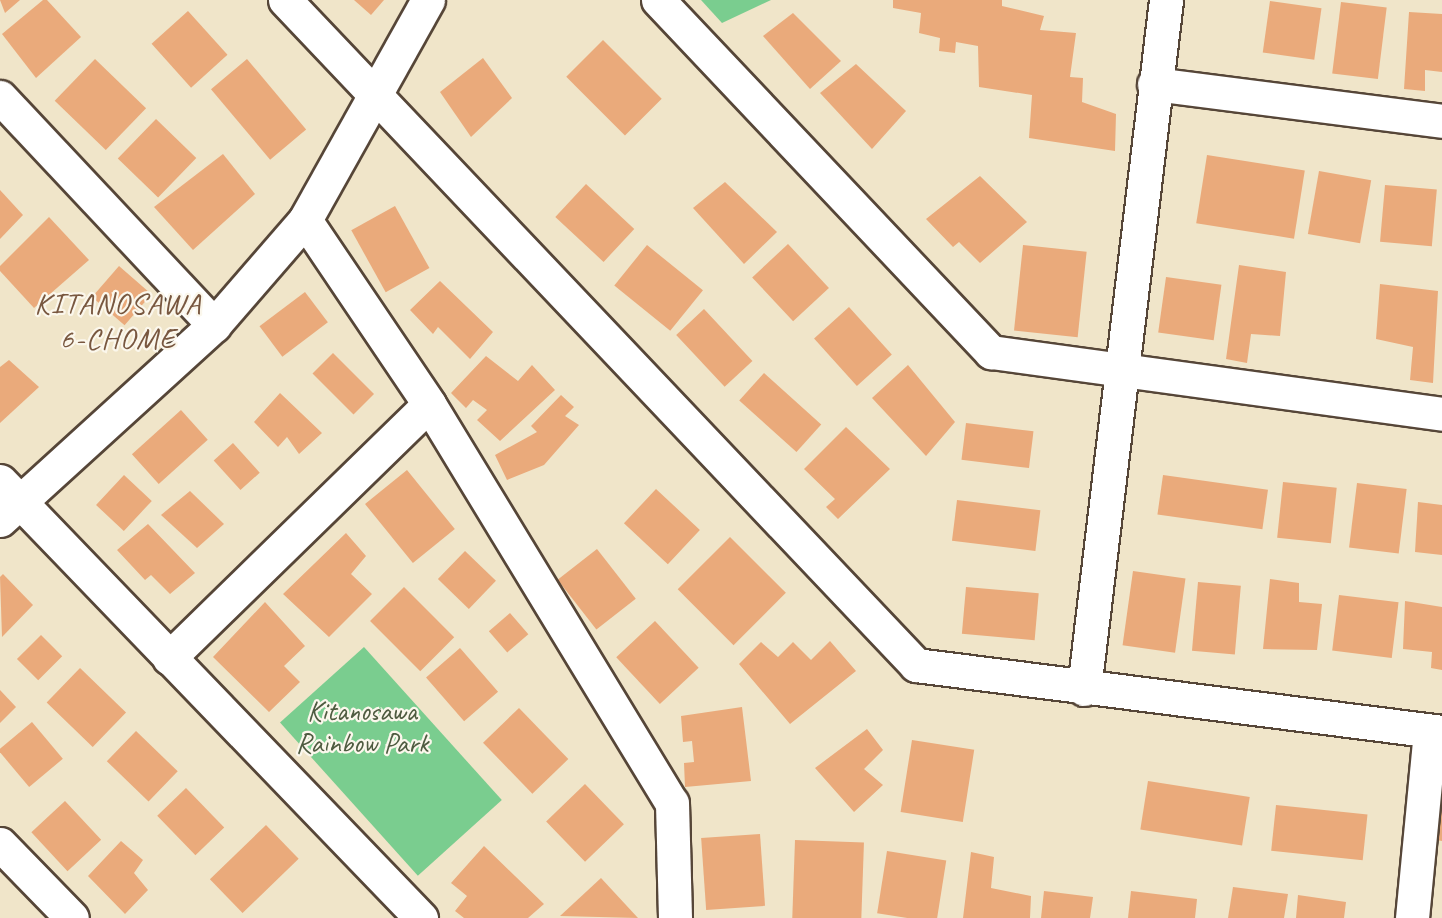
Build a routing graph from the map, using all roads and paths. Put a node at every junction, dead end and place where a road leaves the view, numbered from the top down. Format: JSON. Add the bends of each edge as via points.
{"nodes":[{"id":1,"x":285,"y":0,"type":"edge"},
{"id":2,"x":428,"y":0,"type":"edge"},
{"id":3,"x":658,"y":0,"type":"edge"},
{"id":4,"x":1166,"y":0,"type":"edge"},
{"id":5,"x":1154,"y":84,"type":"junction"},
{"id":6,"x":375,"y":92,"type":"junction"},
{"id":7,"x":0,"y":97,"type":"edge"},
{"id":8,"x":1442,"y":120,"type":"edge"},
{"id":9,"x":305,"y":220,"type":"junction"},
{"id":10,"x":214,"y":325,"type":"junction"},
{"id":11,"x":1120,"y":373,"type":"junction"},
{"id":12,"x":429,"y":404,"type":"junction"},
{"id":13,"x":1442,"y":414,"type":"edge"},
{"id":14,"x":6,"y":501,"type":"edge"},
{"id":15,"x":169,"y":658,"type":"junction"},
{"id":16,"x":1084,"y":689,"type":"junction"},
{"id":17,"x":1436,"y":732,"type":"edge"},
{"id":18,"x":0,"y":844,"type":"edge"},
{"id":19,"x":72,"y":918,"type":"edge"},
{"id":20,"x":421,"y":918,"type":"edge"},
{"id":21,"x":675,"y":918,"type":"edge"},
{"id":22,"x":1412,"y":918,"type":"edge"}],
"edges":[{"from":1,"to":6,"type":"street"},
{"from":2,"to":6,"type":"street"},
{"from":3,"to":11,"type":"street","via":[[991,352]]},
{"from":4,"to":5,"type":"street"},
{"from":5,"to":8,"type":"street"},
{"from":5,"to":11,"type":"street"},
{"from":6,"to":9,"type":"street"},
{"from":6,"to":16,"type":"street","via":[[478,206],[916,665]]},
{"from":7,"to":10,"type":"street"},
{"from":9,"to":10,"type":"street"},
{"from":9,"to":12,"type":"street"},
{"from":10,"to":14,"type":"street"},
{"from":11,"to":13,"type":"street"},
{"from":11,"to":16,"type":"street"},
{"from":12,"to":15,"type":"street"},
{"from":12,"to":21,"type":"street","via":[[672,803]]},
{"from":14,"to":15,"type":"street"},
{"from":15,"to":20,"type":"street"},
{"from":16,"to":17,"type":"street"},
{"from":17,"to":22,"type":"street"},
{"from":18,"to":19,"type":"street"}]}
